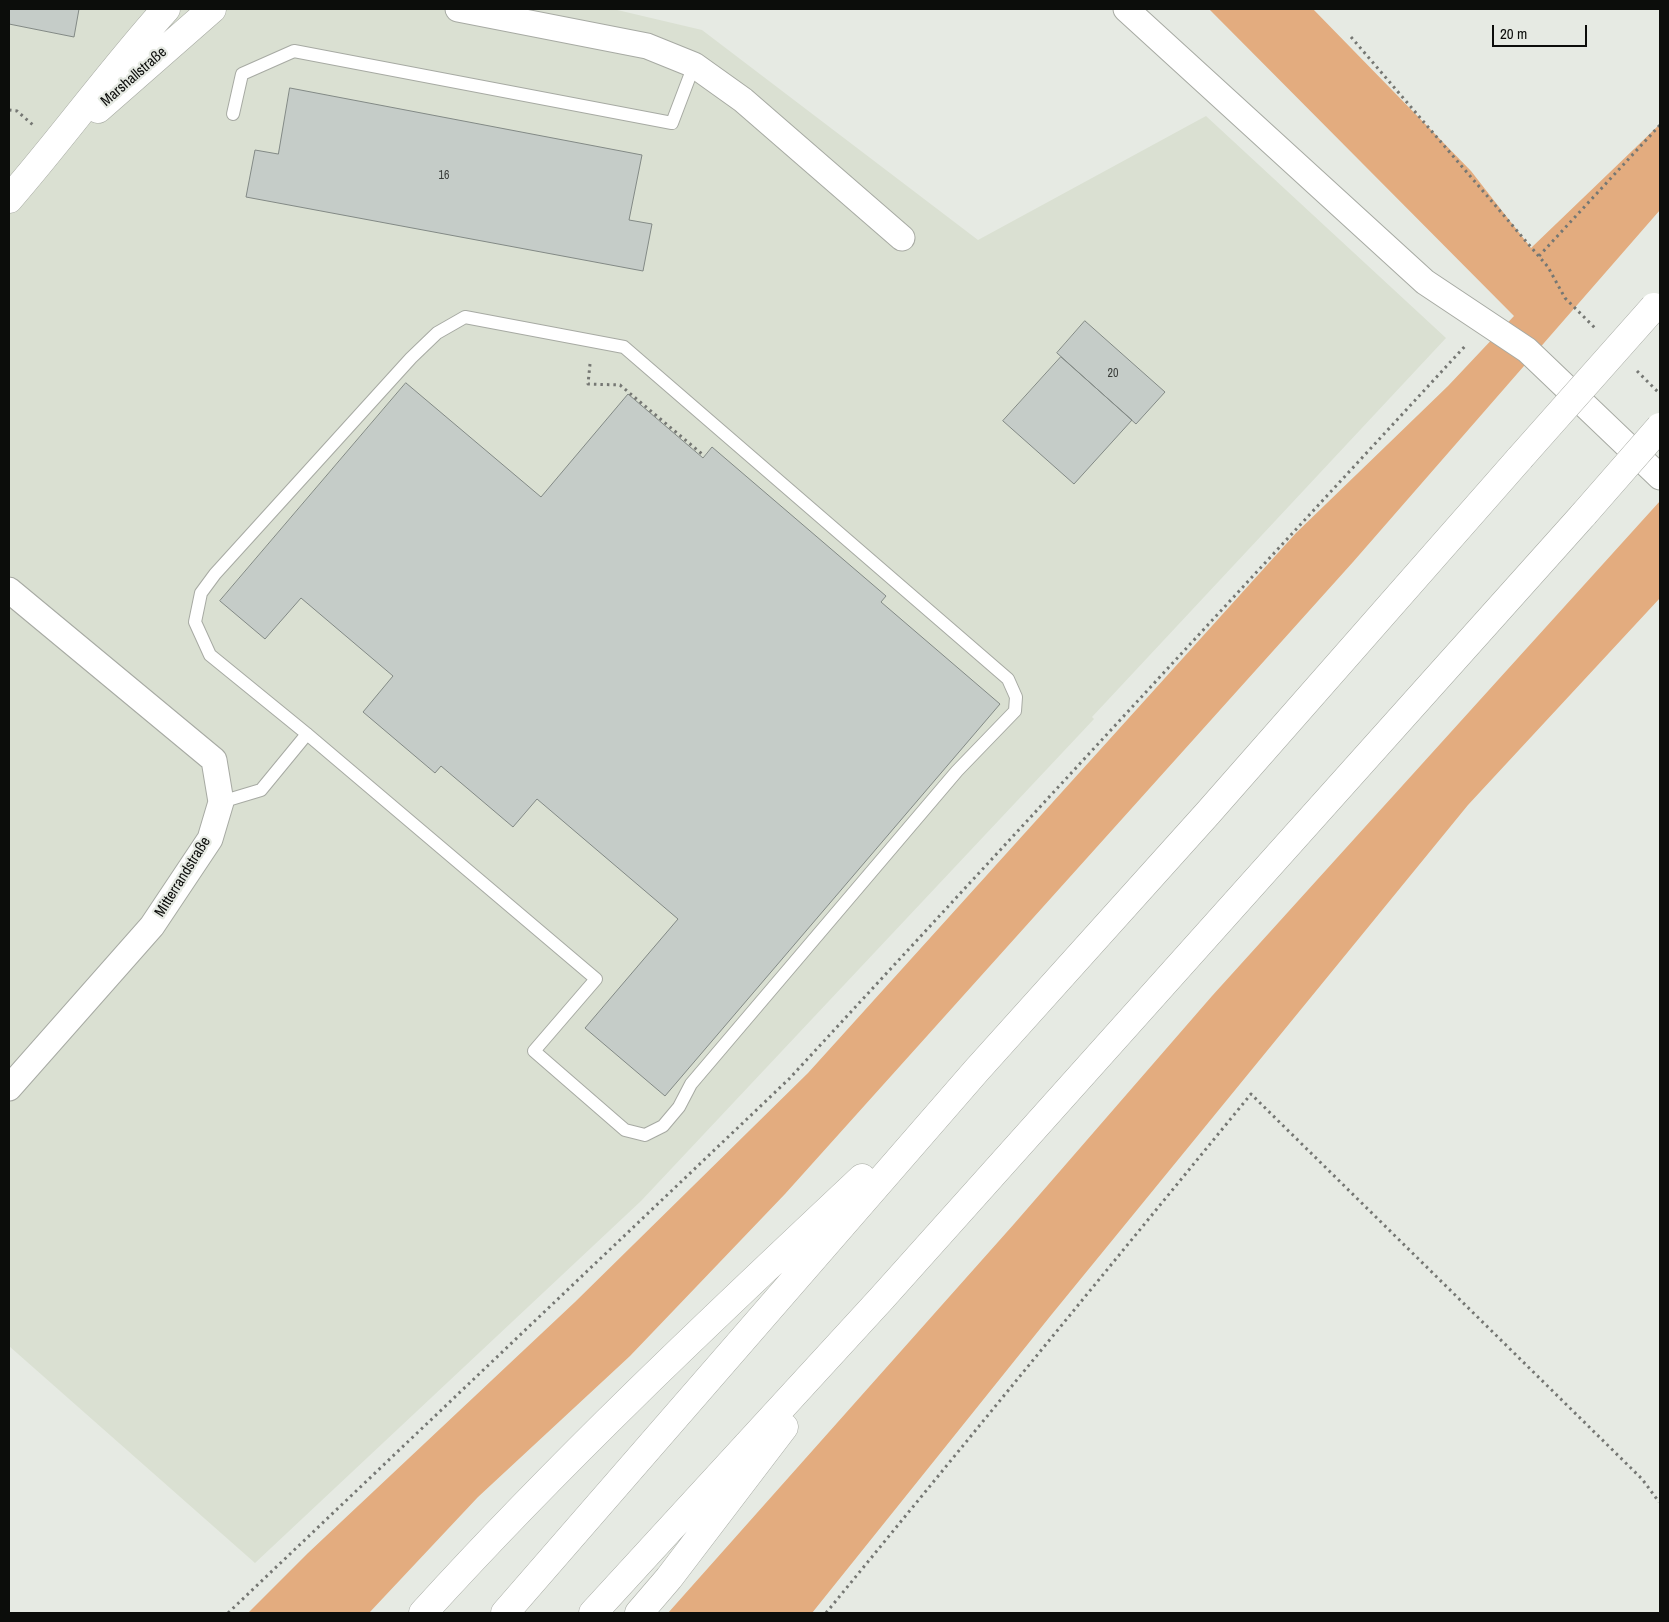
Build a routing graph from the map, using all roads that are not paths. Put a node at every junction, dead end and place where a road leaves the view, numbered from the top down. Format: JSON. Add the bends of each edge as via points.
{"nodes":[{"id":1,"x":166,"y":9,"type":"edge"},
{"id":2,"x":212,"y":9,"type":"edge"},
{"id":3,"x":458,"y":9,"type":"edge"},
{"id":4,"x":1126,"y":9,"type":"edge"},
{"id":5,"x":694,"y":65,"type":"junction"},
{"id":6,"x":233,"y":114,"type":"dead end"},
{"id":7,"x":55,"y":145,"type":"junction"},
{"id":8,"x":9,"y":199,"type":"edge"},
{"id":9,"x":902,"y":238,"type":"dead end"},
{"id":10,"x":1657,"y":304,"type":"edge"},
{"id":11,"x":1660,"y":427,"type":"edge"},
{"id":12,"x":1660,"y":477,"type":"edge"},
{"id":13,"x":9,"y":590,"type":"edge"},
{"id":14,"x":307,"y":734,"type":"junction"},
{"id":15,"x":221,"y":802,"type":"junction"},
{"id":16,"x":976,"y":1071,"type":"junction"},
{"id":17,"x":9,"y":1088,"type":"edge"},
{"id":18,"x":882,"y":1298,"type":"junction"},
{"id":19,"x":423,"y":1613,"type":"edge"},
{"id":20,"x":505,"y":1613,"type":"edge"},
{"id":21,"x":593,"y":1613,"type":"edge"},
{"id":22,"x":639,"y":1613,"type":"edge"}],
"edges":[{"from":1,"to":7,"type":"main road","name":"Marshallstraße","via":[[129,50]]},
{"from":2,"to":7,"type":"main road","name":"Marshallstraße"},
{"from":3,"to":5,"type":"street","via":[[647,46]]},
{"from":4,"to":12,"type":"street","via":[[1425,282],[1527,350]]},
{"from":5,"to":6,"type":"lane","via":[[672,123],[294,51],[242,74]]},
{"from":5,"to":9,"type":"street","via":[[743,100]]},
{"from":7,"to":8,"type":"main road","name":"Marshallstraße"},
{"from":10,"to":16,"type":"main road","bridge":true},
{"from":11,"to":18,"type":"main road","bridge":true},
{"from":13,"to":15,"type":"street","name":"Mitterrandstraße","via":[[214,760]]},
{"from":14,"to":14,"type":"lane","via":[[596,979],[534,1051],[624,1130],[645,1135],[663,1126],[691,1084],[957,771],[1015,711],[1016,697],[1008,679],[624,347],[465,317],[436,333],[411,358],[201,593],[195,622],[210,655]]},
{"from":14,"to":15,"type":"lane","via":[[261,790]]},
{"from":15,"to":17,"type":"street","name":"Mitterrandstraße","via":[[210,839],[152,926]]},
{"from":16,"to":19,"type":"main road","via":[[711,1320],[482,1549]]},
{"from":16,"to":20,"type":"main road"},
{"from":18,"to":21,"type":"main road"},
{"from":18,"to":22,"type":"main road"}]}
